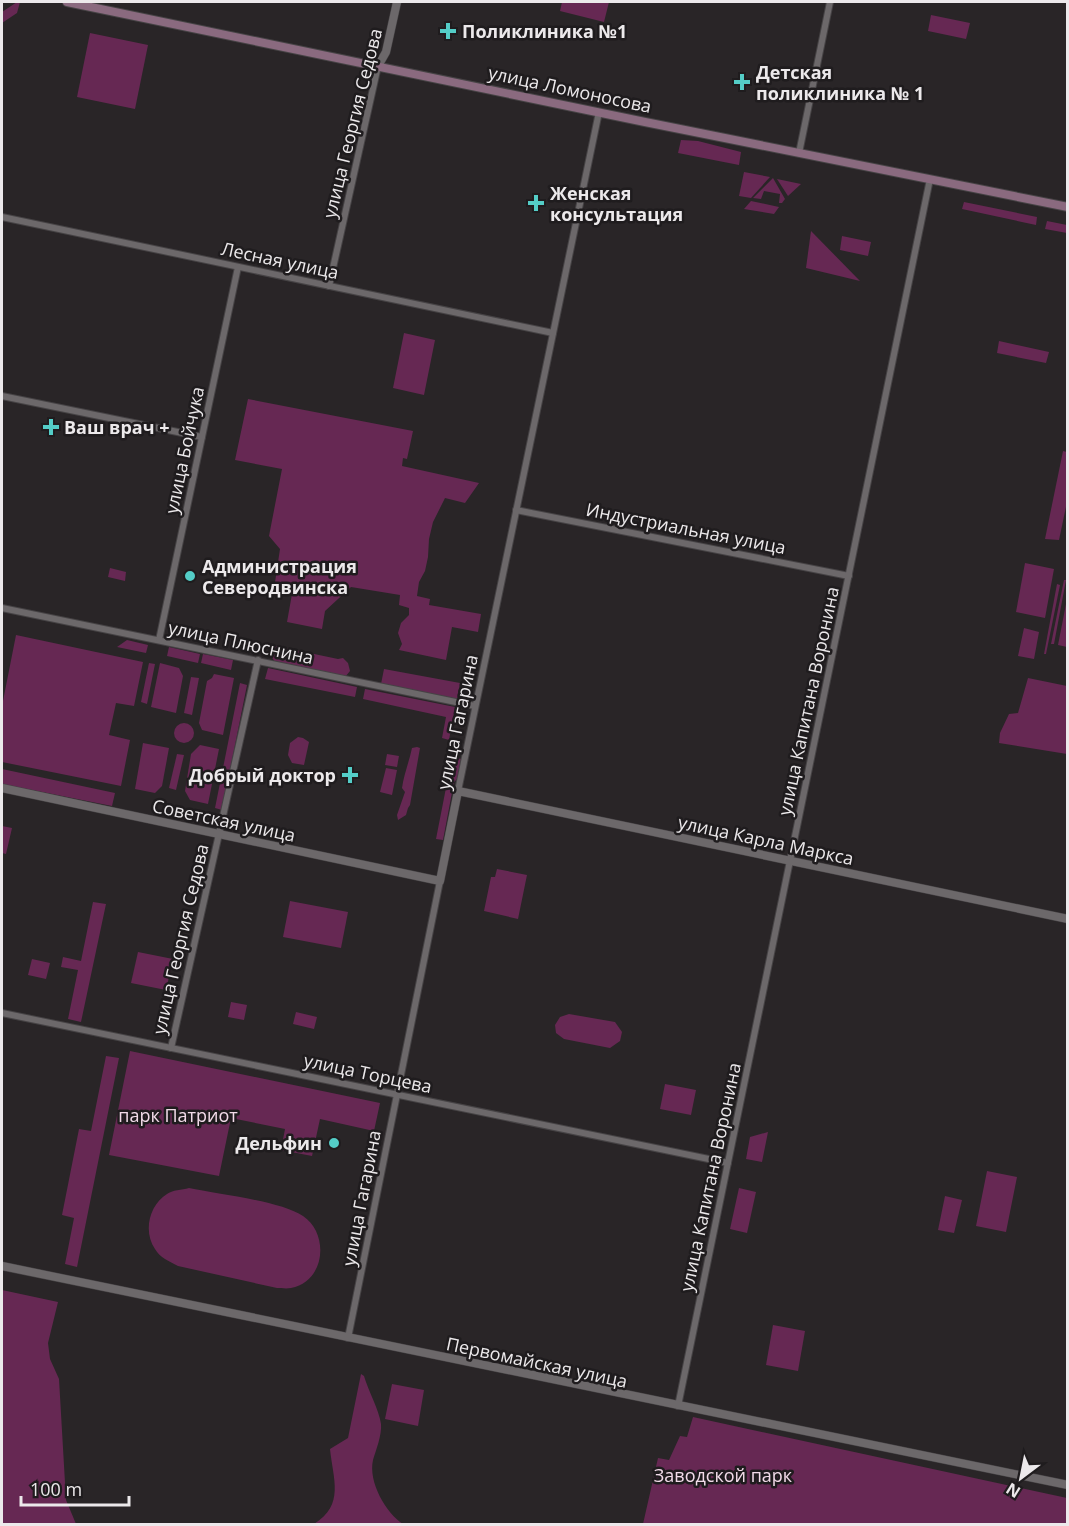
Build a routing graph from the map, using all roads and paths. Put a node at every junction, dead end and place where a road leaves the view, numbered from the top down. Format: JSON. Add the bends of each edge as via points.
{"nodes":[{"id":1,"x":67,"y":2,"type":"edge"},
{"id":2,"x":397,"y":2,"type":"edge"},
{"id":3,"x":830,"y":2,"type":"edge"},
{"id":4,"x":378,"y":66,"type":"junction"},
{"id":5,"x":599,"y":112,"type":"junction"},
{"id":6,"x":799,"y":153,"type":"junction"},
{"id":7,"x":930,"y":179,"type":"junction"},
{"id":8,"x":1068,"y":207,"type":"edge"},
{"id":9,"x":2,"y":217,"type":"edge"},
{"id":10,"x":238,"y":267,"type":"junction"},
{"id":11,"x":329,"y":286,"type":"junction"},
{"id":12,"x":553,"y":333,"type":"junction"},
{"id":13,"x":2,"y":396,"type":"edge"},
{"id":14,"x":202,"y":437,"type":"junction"},
{"id":15,"x":516,"y":510,"type":"junction"},
{"id":16,"x":849,"y":576,"type":"junction"},
{"id":17,"x":2,"y":608,"type":"edge"},
{"id":18,"x":159,"y":640,"type":"junction"},
{"id":19,"x":258,"y":660,"type":"junction"},
{"id":20,"x":475,"y":706,"type":"junction"},
{"id":21,"x":2,"y":788,"type":"edge"},
{"id":22,"x":458,"y":791,"type":"junction"},
{"id":23,"x":219,"y":834,"type":"junction"},
{"id":24,"x":790,"y":860,"type":"junction"},
{"id":25,"x":440,"y":881,"type":"junction"},
{"id":26,"x":1068,"y":919,"type":"edge"},
{"id":27,"x":2,"y":1013,"type":"edge"},
{"id":28,"x":171,"y":1048,"type":"junction"},
{"id":29,"x":397,"y":1095,"type":"junction"},
{"id":30,"x":728,"y":1163,"type":"junction"},
{"id":31,"x":2,"y":1266,"type":"edge"},
{"id":32,"x":348,"y":1338,"type":"junction"},
{"id":33,"x":678,"y":1406,"type":"junction"},
{"id":34,"x":1068,"y":1485,"type":"edge"}],
"edges":[{"from":1,"to":4,"type":"main road","name":"улица Ломоносова"},
{"from":2,"to":4,"type":"street","name":"улица Георгия Седова","via":[[386,52]]},
{"from":3,"to":6,"type":"street"},
{"from":4,"to":5,"type":"main road","name":"улица Ломоносова"},
{"from":4,"to":11,"type":"street","name":"улица Георгия Седова"},
{"from":5,"to":6,"type":"main road","name":"улица Ломоносова"},
{"from":5,"to":12,"type":"street","name":"улица Гагарина"},
{"from":6,"to":7,"type":"main road","name":"улица Ломоносова"},
{"from":7,"to":8,"type":"main road","name":"улица Ломоносова"},
{"from":7,"to":16,"type":"street","name":"улица Капитана Воронина"},
{"from":9,"to":10,"type":"street","name":"Лесная улица"},
{"from":10,"to":11,"type":"street","name":"Лесная улица"},
{"from":10,"to":14,"type":"street","name":"улица Бойчука"},
{"from":11,"to":12,"type":"street","name":"Лесная улица"},
{"from":12,"to":15,"type":"street","name":"улица Гагарина"},
{"from":13,"to":14,"type":"street"},
{"from":14,"to":18,"type":"street","name":"улица Бойчука"},
{"from":15,"to":16,"type":"street","name":"Индустриальная улица"},
{"from":15,"to":20,"type":"street","name":"улица Гагарина"},
{"from":16,"to":24,"type":"street","name":"улица Капитана Воронина"},
{"from":17,"to":18,"type":"street","name":"улица Плюснина"},
{"from":18,"to":19,"type":"street","name":"улица Плюснина"},
{"from":19,"to":20,"type":"street","name":"улица Плюснина"},
{"from":19,"to":23,"type":"street","name":"улица Георгия Седова"},
{"from":20,"to":22,"type":"street","name":"улица Гагарина"},
{"from":21,"to":23,"type":"street","name":"Советская улица"},
{"from":22,"to":24,"type":"street","name":"улица Карла Маркса"},
{"from":22,"to":25,"type":"street","name":"улица Гагарина"},
{"from":23,"to":25,"type":"street","name":"Советская улица"},
{"from":23,"to":28,"type":"street","name":"улица Георгия Седова"},
{"from":24,"to":26,"type":"street","name":"улица Карла Маркса"},
{"from":24,"to":30,"type":"street","name":"улица Капитана Воронина"},
{"from":25,"to":29,"type":"street","name":"улица Гагарина"},
{"from":27,"to":28,"type":"street","name":"улица Торцева"},
{"from":28,"to":29,"type":"street","name":"улица Торцева"},
{"from":29,"to":30,"type":"street","name":"улица Торцева"},
{"from":29,"to":32,"type":"street","name":"улица Гагарина"},
{"from":30,"to":33,"type":"street","name":"улица Капитана Воронина"},
{"from":31,"to":32,"type":"street","name":"Первомайская улица"},
{"from":32,"to":33,"type":"street","name":"Первомайская улица"},
{"from":33,"to":34,"type":"street","name":"Первомайская улица"}]}
